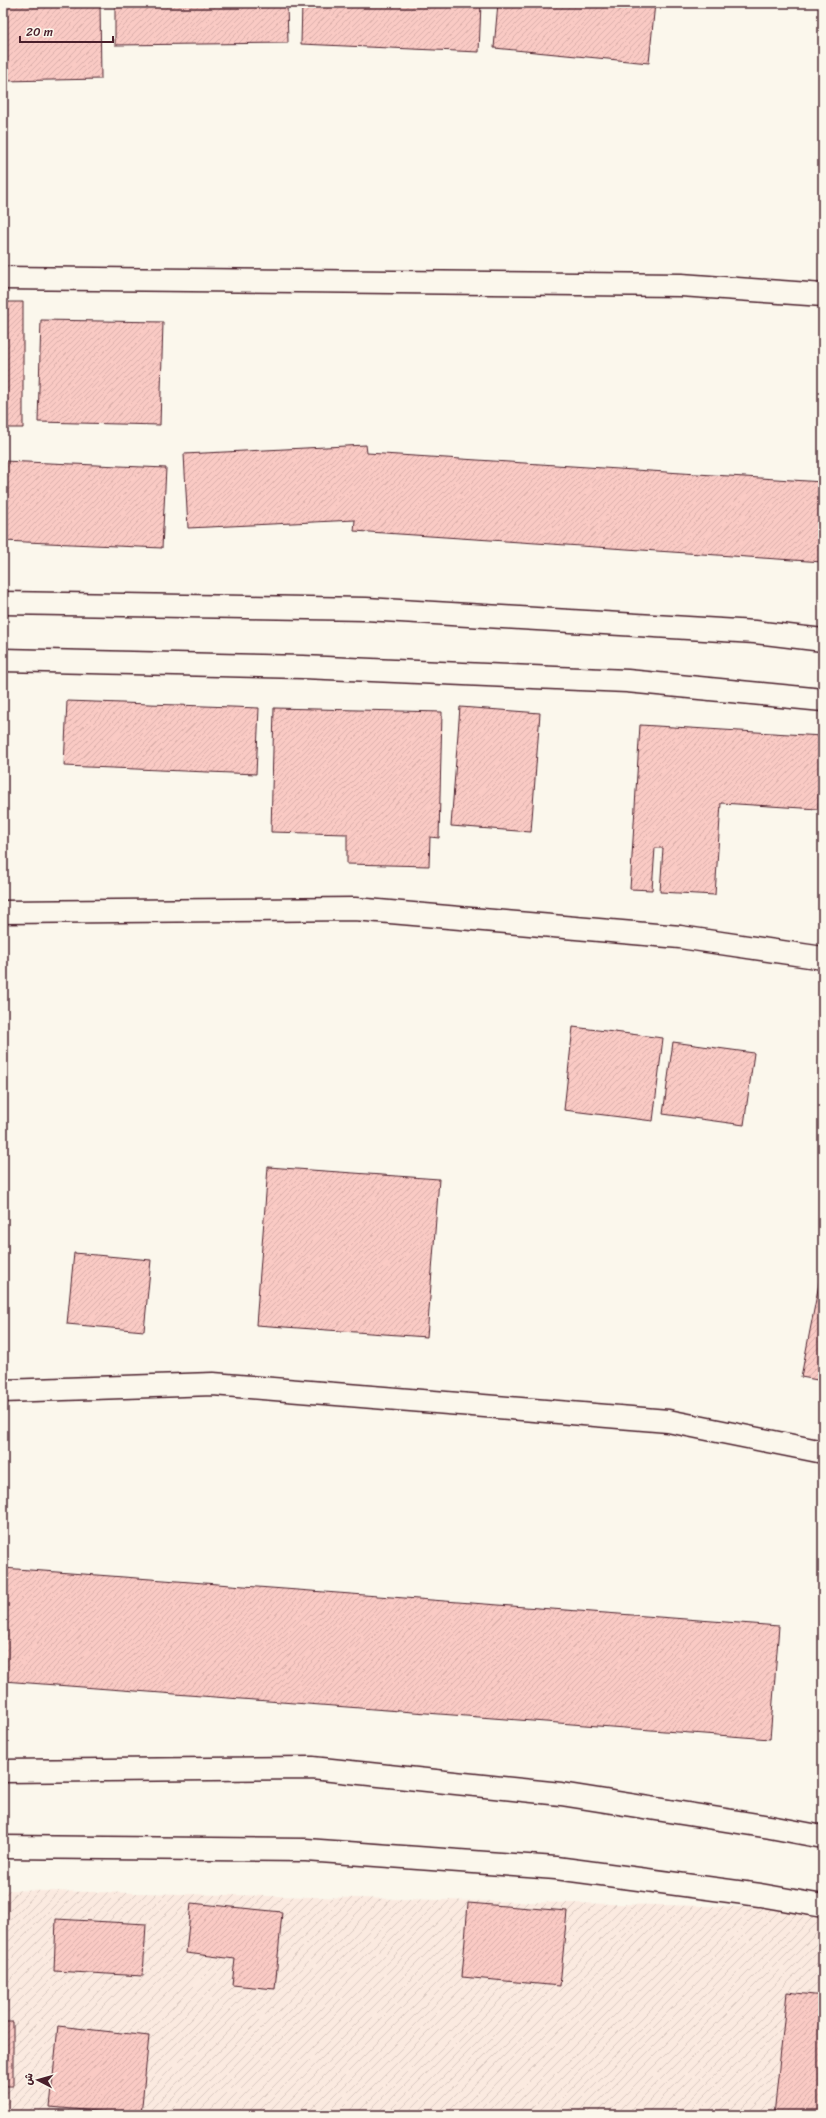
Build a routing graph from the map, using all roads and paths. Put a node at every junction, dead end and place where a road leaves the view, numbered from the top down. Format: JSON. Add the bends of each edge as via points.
{"nodes":[{"id":1,"x":3,"y":278,"type":"edge"},
{"id":2,"x":823,"y":294,"type":"edge"},
{"id":3,"x":3,"y":603,"type":"edge"},
{"id":4,"x":823,"y":640,"type":"edge"},
{"id":5,"x":3,"y":660,"type":"edge"},
{"id":6,"x":823,"y":700,"type":"edge"},
{"id":7,"x":3,"y":912,"type":"edge"},
{"id":8,"x":823,"y":958,"type":"edge"},
{"id":9,"x":3,"y":1391,"type":"edge"},
{"id":10,"x":823,"y":1452,"type":"edge"},
{"id":11,"x":3,"y":1771,"type":"edge"},
{"id":12,"x":823,"y":1837,"type":"edge"},
{"id":13,"x":3,"y":1847,"type":"edge"},
{"id":14,"x":823,"y":1906,"type":"edge"}],
"edges":[{"from":1,"to":2,"type":"street","via":[[681,285]]},
{"from":3,"to":4,"type":"street","via":[[366,609],[755,632]]},
{"from":5,"to":6,"type":"street","via":[[303,666],[627,681]]},
{"from":7,"to":8,"type":"street","via":[[355,909],[680,937]]},
{"from":9,"to":10,"type":"street","via":[[213,1384],[668,1421]]},
{"from":11,"to":12,"type":"street","via":[[312,1768],[562,1794]]},
{"from":13,"to":14,"type":"street","via":[[306,1850],[556,1868],[760,1895]]}]}
